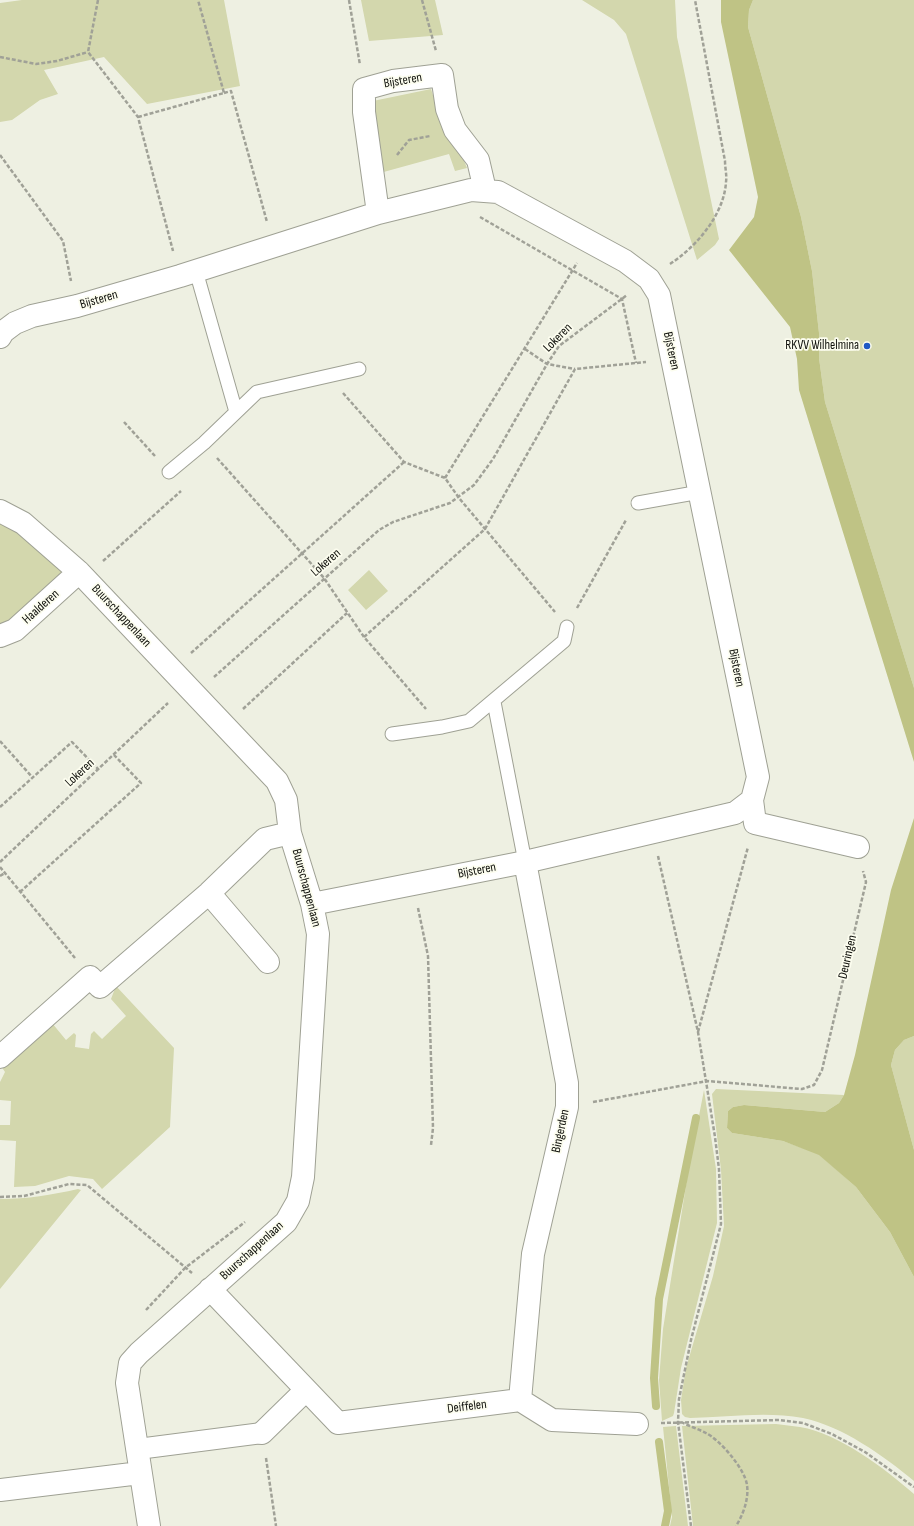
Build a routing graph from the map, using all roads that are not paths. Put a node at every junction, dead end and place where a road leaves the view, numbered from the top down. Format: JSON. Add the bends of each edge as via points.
{"nodes":[{"id":1,"x":485,"y":190,"type":"junction"},
{"id":2,"x":378,"y":213,"type":"junction"},
{"id":3,"x":188,"y":274,"type":"junction"},
{"id":4,"x":1,"y":329,"type":"edge"},
{"id":5,"x":359,"y":369,"type":"dead end"},
{"id":6,"x":236,"y":412,"type":"junction"},
{"id":7,"x":169,"y":472,"type":"road end"},
{"id":8,"x":700,"y":492,"type":"junction"},
{"id":9,"x":638,"y":503,"type":"road end"},
{"id":10,"x":0,"y":511,"type":"edge"},
{"id":11,"x":82,"y":575,"type":"junction"},
{"id":12,"x":567,"y":627,"type":"road end"},
{"id":13,"x":0,"y":636,"type":"edge"},
{"id":14,"x":494,"y":702,"type":"junction"},
{"id":15,"x":392,"y":734,"type":"dead end"},
{"id":16,"x":752,"y":800,"type":"junction"},
{"id":17,"x":290,"y":833,"type":"junction"},
{"id":18,"x":858,"y":847,"type":"road end"},
{"id":19,"x":525,"y":862,"type":"junction"},
{"id":20,"x":209,"y":893,"type":"junction"},
{"id":21,"x":312,"y":904,"type":"junction"},
{"id":22,"x":268,"y":962,"type":"dead end"},
{"id":23,"x":0,"y":1057,"type":"edge"},
{"id":24,"x":210,"y":1289,"type":"junction"},
{"id":25,"x":306,"y":1390,"type":"junction"},
{"id":26,"x":520,"y":1400,"type":"junction"},
{"id":27,"x":637,"y":1424,"type":"dead end"},
{"id":28,"x":262,"y":1434,"type":"joint"},
{"id":29,"x":138,"y":1449,"type":"junction"},
{"id":30,"x":140,"y":1472,"type":"junction"},
{"id":31,"x":0,"y":1490,"type":"edge"},
{"id":32,"x":149,"y":1526,"type":"edge"}],
"edges":[{"from":1,"to":2,"type":"street","name":"Bijsteren","via":[[471,190]]},
{"from":1,"to":2,"type":"street","name":"Bijsteren","via":[[478,160],[456,130],[447,109],[442,75],[393,81],[364,89],[364,112]]},
{"from":1,"to":8,"type":"street","name":"Bijsteren","via":[[498,192],[625,261],[649,279],[659,295]]},
{"from":2,"to":3,"type":"street","name":"Bijsteren"},
{"from":3,"to":4,"type":"street","name":"Bijsteren","via":[[77,306],[32,316]]},
{"from":3,"to":6,"type":"lane"},
{"from":5,"to":6,"type":"lane","via":[[257,392]]},
{"from":6,"to":7,"type":"lane"},
{"from":8,"to":9,"type":"lane"},
{"from":8,"to":16,"type":"street","name":"Bijsteren","via":[[758,777]]},
{"from":10,"to":11,"type":"street","name":"Buurschappenlaan","via":[[23,523]]},
{"from":11,"to":13,"type":"street","name":"Haalderen","via":[[16,630]]},
{"from":11,"to":17,"type":"street","name":"Buurschappenlaan","via":[[277,781],[286,800]]},
{"from":12,"to":14,"type":"lane","via":[[564,641]]},
{"from":14,"to":15,"type":"lane","via":[[469,721]]},
{"from":14,"to":19,"type":"lane"},
{"from":16,"to":18,"type":"street","via":[[755,823]]},
{"from":16,"to":19,"type":"street","name":"Bijsteren","via":[[735,813]]},
{"from":17,"to":20,"type":"street","name":"Buurschappenlaan","via":[[265,839]]},
{"from":17,"to":21,"type":"street","name":"Buurschappenlaan"},
{"from":19,"to":21,"type":"street","name":"Bijsteren"},
{"from":19,"to":26,"type":"street","name":"Bingerden","via":[[567,1083],[567,1107],[533,1254]]},
{"from":20,"to":22,"type":"street"},
{"from":20,"to":23,"type":"street","name":"Buurschappenlaan","via":[[100,987],[90,977]]},
{"from":21,"to":24,"type":"street","name":"Buurschappenlaan","via":[[318,934],[303,1177],[298,1201],[286,1222]]},
{"from":24,"to":25,"type":"street","name":"Deiffelen"},
{"from":24,"to":29,"type":"street","name":"Buurschappenlaan","via":[[130,1363],[127,1383]]},
{"from":25,"to":26,"type":"street","name":"Deiffelen","via":[[338,1423]]},
{"from":25,"to":28,"type":"street"},
{"from":26,"to":27,"type":"street","via":[[552,1420]]},
{"from":28,"to":29,"type":"street"},
{"from":29,"to":30,"type":"street","name":"Buurschappenlaan"},
{"from":30,"to":31,"type":"street"},
{"from":30,"to":32,"type":"street","name":"Buurschappenlaan"}]}
